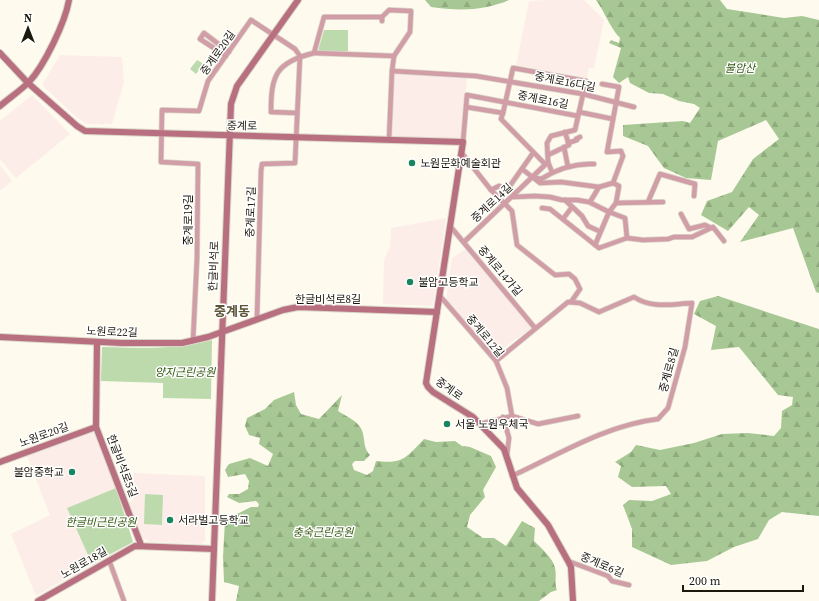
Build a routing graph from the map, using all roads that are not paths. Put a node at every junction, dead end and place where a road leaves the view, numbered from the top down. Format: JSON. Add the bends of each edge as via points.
{"nodes":[{"id":1,"x":69,"y":0,"type":"edge"},
{"id":2,"x":298,"y":0,"type":"edge"},
{"id":3,"x":273,"y":35,"type":"junction"},
{"id":4,"x":0,"y":53,"type":"edge"},
{"id":5,"x":314,"y":53,"type":"junction"},
{"id":6,"x":227,"y":54,"type":"junction"},
{"id":7,"x":300,"y":56,"type":"junction"},
{"id":8,"x":394,"y":56,"type":"junction"},
{"id":9,"x":392,"y":71,"type":"junction"},
{"id":10,"x":510,"y":81,"type":"junction"},
{"id":11,"x":28,"y":82,"type":"junction"},
{"id":12,"x":602,"y":84,"type":"dead end"},
{"id":13,"x":583,"y":94,"type":"junction"},
{"id":14,"x":505,"y":102,"type":"junction"},
{"id":15,"x":616,"y":102,"type":"junction"},
{"id":16,"x":0,"y":106,"type":"edge"},
{"id":17,"x":466,"y":107,"type":"junction"},
{"id":18,"x":634,"y":107,"type":"dead end"},
{"id":19,"x":264,"y":112,"type":"dead end"},
{"id":20,"x":271,"y":112,"type":"junction"},
{"id":21,"x":297,"y":113,"type":"junction"},
{"id":22,"x":502,"y":114,"type":"junction"},
{"id":23,"x":579,"y":114,"type":"junction"},
{"id":24,"x":613,"y":118,"type":"junction"},
{"id":25,"x":565,"y":132,"type":"junction"},
{"id":26,"x":161,"y":134,"type":"junction"},
{"id":27,"x":230,"y":136,"type":"junction"},
{"id":28,"x":295,"y":137,"type":"junction"},
{"id":29,"x":580,"y":137,"type":"dead end"},
{"id":30,"x":389,"y":140,"type":"junction"},
{"id":31,"x":463,"y":142,"type":"junction"},
{"id":32,"x":568,"y":143,"type":"junction"},
{"id":33,"x":564,"y":147,"type":"junction"},
{"id":34,"x":461,"y":152,"type":"junction"},
{"id":35,"x":533,"y":153,"type":"junction"},
{"id":36,"x":548,"y":155,"type":"junction"},
{"id":37,"x":546,"y":163,"type":"junction"},
{"id":38,"x":594,"y":164,"type":"dead end"},
{"id":39,"x":568,"y":167,"type":"junction"},
{"id":40,"x":522,"y":169,"type":"junction"},
{"id":41,"x":552,"y":172,"type":"junction"},
{"id":42,"x":533,"y":177,"type":"junction"},
{"id":43,"x":613,"y":183,"type":"junction"},
{"id":44,"x":599,"y":187,"type":"junction"},
{"id":45,"x":491,"y":190,"type":"junction"},
{"id":46,"x":694,"y":196,"type":"dead end"},
{"id":47,"x":513,"y":197,"type":"junction"},
{"id":48,"x":565,"y":200,"type":"junction"},
{"id":49,"x":590,"y":202,"type":"junction"},
{"id":50,"x":648,"y":202,"type":"junction"},
{"id":51,"x":663,"y":202,"type":"dead end"},
{"id":52,"x":616,"y":203,"type":"junction"},
{"id":53,"x":504,"y":204,"type":"junction"},
{"id":54,"x":572,"y":207,"type":"junction"},
{"id":55,"x":542,"y":208,"type":"dead end"},
{"id":56,"x":609,"y":212,"type":"junction"},
{"id":57,"x":681,"y":214,"type":"dead end"},
{"id":58,"x":562,"y":219,"type":"junction"},
{"id":59,"x":450,"y":226,"type":"junction"},
{"id":60,"x":711,"y":228,"type":"junction"},
{"id":61,"x":599,"y":231,"type":"junction"},
{"id":62,"x":627,"y":238,"type":"junction"},
{"id":63,"x":724,"y":241,"type":"dead end"},
{"id":64,"x":464,"y":242,"type":"junction"},
{"id":65,"x":594,"y":245,"type":"junction"},
{"id":66,"x":440,"y":296,"type":"junction"},
{"id":67,"x":571,"y":302,"type":"junction"},
{"id":68,"x":438,"y":312,"type":"junction"},
{"id":69,"x":257,"y":319,"type":"junction"},
{"id":70,"x":535,"y":328,"type":"junction"},
{"id":71,"x":222,"y":332,"type":"junction"},
{"id":72,"x":0,"y":337,"type":"edge"},
{"id":73,"x":193,"y":341,"type":"junction"},
{"id":74,"x":97,"y":342,"type":"junction"},
{"id":75,"x":496,"y":361,"type":"junction"},
{"id":76,"x":512,"y":416,"type":"junction"},
{"id":77,"x":578,"y":416,"type":"dead end"},
{"id":78,"x":503,"y":417,"type":"junction"},
{"id":79,"x":480,"y":424,"type":"junction"},
{"id":80,"x":96,"y":427,"type":"junction"},
{"id":81,"x":507,"y":456,"type":"junction"},
{"id":82,"x":0,"y":462,"type":"edge"},
{"id":83,"x":512,"y":476,"type":"junction"},
{"id":84,"x":141,"y":545,"type":"junction"},
{"id":85,"x":214,"y":549,"type":"junction"},
{"id":86,"x":109,"y":560,"type":"junction"},
{"id":87,"x":568,"y":561,"type":"junction"},
{"id":88,"x":629,"y":586,"type":"dead end"},
{"id":89,"x":573,"y":594,"type":"junction"},
{"id":90,"x":38,"y":601,"type":"edge"},
{"id":91,"x":124,"y":601,"type":"edge"},
{"id":92,"x":212,"y":601,"type":"edge"},
{"id":93,"x":573,"y":601,"type":"edge"},
{"id":94,"x":577,"y":601,"type":"edge"}],
"edges":[{"from":1,"to":11,"type":"street","via":[[63,20],[42,64]]},
{"from":2,"to":3,"type":"street","name":"한글비석로"},
{"from":3,"to":6,"type":"street","name":"중계로20길","via":[[251,20]]},
{"from":3,"to":7,"type":"street","via":[[295,49]]},
{"from":3,"to":27,"type":"street","name":"한글비석로","via":[[235,89],[231,104]]},
{"from":4,"to":11,"type":"street","name":"중계로"},
{"from":5,"to":7,"type":"street"},
{"from":5,"to":8,"type":"street"},
{"from":5,"to":8,"type":"street","via":[[324,17],[382,19],[389,10],[411,10],[410,32]]},
{"from":6,"to":6,"type":"street","via":[[204,33],[200,39]]},
{"from":6,"to":26,"type":"street","name":"중계로20길","via":[[208,81],[199,111],[162,110]]},
{"from":7,"to":20,"type":"street","via":[[281,67],[272,88]]},
{"from":7,"to":21,"type":"street"},
{"from":8,"to":9,"type":"street"},
{"from":9,"to":10,"type":"street","name":"중계로16다길","via":[[476,76]]},
{"from":9,"to":30,"type":"street"},
{"from":10,"to":13,"type":"street","name":"중계로16다길"},
{"from":10,"to":13,"type":"street","via":[[513,68],[586,81]]},
{"from":10,"to":14,"type":"street"},
{"from":11,"to":16,"type":"street"},
{"from":11,"to":26,"type":"street","name":"중계로","via":[[85,131]]},
{"from":12,"to":15,"type":"street","name":"중계로16다길","via":[[619,87]]},
{"from":13,"to":15,"type":"street","name":"중계로16다길"},
{"from":13,"to":23,"type":"street"},
{"from":14,"to":17,"type":"street","name":"중계로16길","via":[[467,95]]},
{"from":14,"to":22,"type":"street","name":"중계로16길"},
{"from":14,"to":23,"type":"street","name":"중계로16길"},
{"from":15,"to":18,"type":"street","name":"중계로16다길"},
{"from":15,"to":24,"type":"street"},
{"from":17,"to":22,"type":"street"},
{"from":17,"to":31,"type":"street"},
{"from":19,"to":20,"type":"street"},
{"from":20,"to":21,"type":"street"},
{"from":21,"to":28,"type":"street"},
{"from":22,"to":35,"type":"street","via":[[501,119]]},
{"from":23,"to":24,"type":"street","name":"중계로16길"},
{"from":23,"to":25,"type":"street","via":[[575,130]]},
{"from":24,"to":43,"type":"street","via":[[607,152],[621,151],[623,156]]},
{"from":25,"to":32,"type":"street"},
{"from":25,"to":36,"type":"street","via":[[551,136],[547,143]]},
{"from":26,"to":27,"type":"street","name":"중계로"},
{"from":26,"to":73,"type":"street","name":"중계로19길","via":[[160,162],[198,164]]},
{"from":27,"to":28,"type":"street","name":"중계로"},
{"from":27,"to":71,"type":"street","name":"한글비석로"},
{"from":28,"to":30,"type":"street","name":"중계로"},
{"from":28,"to":69,"type":"street","name":"중계로17길","via":[[295,163],[262,164]]},
{"from":29,"to":32,"type":"street"},
{"from":30,"to":31,"type":"street","name":"중계로"},
{"from":31,"to":34,"type":"street","name":"중계로"},
{"from":32,"to":33,"type":"street","via":[[569,145]]},
{"from":33,"to":36,"type":"street"},
{"from":33,"to":39,"type":"street"},
{"from":34,"to":45,"type":"street"},
{"from":34,"to":59,"type":"street","name":"중계로"},
{"from":35,"to":37,"type":"street"},
{"from":35,"to":40,"type":"street"},
{"from":36,"to":37,"type":"street"},
{"from":37,"to":41,"type":"street"},
{"from":37,"to":42,"type":"street","name":"중계로14길"},
{"from":38,"to":39,"type":"street"},
{"from":39,"to":41,"type":"street"},
{"from":40,"to":42,"type":"street"},
{"from":40,"to":45,"type":"street","via":[[507,190],[499,186]]},
{"from":41,"to":42,"type":"street","via":[[541,179]]},
{"from":42,"to":44,"type":"street","via":[[540,183],[561,182]]},
{"from":42,"to":47,"type":"street","name":"중계로14길"},
{"from":43,"to":44,"type":"street"},
{"from":43,"to":52,"type":"street","via":[[619,186]]},
{"from":44,"to":49,"type":"street"},
{"from":45,"to":53,"type":"street"},
{"from":46,"to":50,"type":"street","via":[[695,184],[660,174]]},
{"from":47,"to":48,"type":"street","via":[[550,196]]},
{"from":47,"to":53,"type":"street","name":"중계로14길"},
{"from":48,"to":49,"type":"street"},
{"from":48,"to":54,"type":"street"},
{"from":49,"to":56,"type":"street"},
{"from":50,"to":51,"type":"street"},
{"from":50,"to":52,"type":"street"},
{"from":52,"to":56,"type":"street"},
{"from":53,"to":64,"type":"street","name":"중계로14길"},
{"from":53,"to":67,"type":"street","via":[[512,211],[518,246],[555,275],[569,274],[575,279],[580,289]]},
{"from":54,"to":58,"type":"street"},
{"from":54,"to":61,"type":"street","via":[[588,226]]},
{"from":55,"to":58,"type":"street","via":[[550,209]]},
{"from":56,"to":61,"type":"street"},
{"from":56,"to":62,"type":"street","via":[[625,218]]},
{"from":57,"to":60,"type":"street","via":[[689,229],[705,225]]},
{"from":58,"to":65,"type":"street"},
{"from":59,"to":64,"type":"street","name":"중계로14가길"},
{"from":59,"to":66,"type":"street","name":"중계로"},
{"from":60,"to":62,"type":"street","via":[[692,237],[643,240]]},
{"from":60,"to":63,"type":"street","via":[[713,227]]},
{"from":61,"to":65,"type":"street"},
{"from":62,"to":65,"type":"street","via":[[599,248]]},
{"from":64,"to":70,"type":"street","name":"중계로14가길"},
{"from":66,"to":68,"type":"street","name":"중계로"},
{"from":66,"to":75,"type":"street","name":"중계로12길"},
{"from":67,"to":70,"type":"street","via":[[560,306]]},
{"from":67,"to":83,"type":"street","name":"중계로8길","via":[[580,303],[599,312],[634,297],[658,306],[692,303],[685,346],[668,408],[658,419],[643,421],[603,434]]},
{"from":68,"to":69,"type":"street","name":"한글비석로8길","via":[[298,307]]},
{"from":68,"to":79,"type":"street","name":"중계로","via":[[426,380],[428,387]]},
{"from":69,"to":71,"type":"street","name":"한글비석로8길"},
{"from":70,"to":75,"type":"street"},
{"from":71,"to":73,"type":"street","name":"노원로22길"},
{"from":71,"to":85,"type":"street","name":"한글비석로"},
{"from":72,"to":74,"type":"street","name":"노원로22길"},
{"from":73,"to":74,"type":"street","name":"노원로22길","via":[[156,344]]},
{"from":74,"to":80,"type":"street","name":"한글비석로5길"},
{"from":75,"to":76,"type":"street","name":"중계로12길","via":[[507,388]]},
{"from":76,"to":77,"type":"street","via":[[538,424]]},
{"from":76,"to":78,"type":"street"},
{"from":78,"to":79,"type":"street"},
{"from":78,"to":81,"type":"street","name":"중계로","via":[[509,438]]},
{"from":79,"to":81,"type":"street","name":"중계로","via":[[504,449]]},
{"from":80,"to":82,"type":"street","name":"노원로20길"},
{"from":80,"to":84,"type":"street","name":"한글비석로5길"},
{"from":81,"to":83,"type":"street","name":"중계로"},
{"from":83,"to":87,"type":"street","name":"중계로","via":[[517,488],[548,525]]},
{"from":84,"to":85,"type":"street"},
{"from":84,"to":86,"type":"street","name":"노원로18길","via":[[129,548]]},
{"from":85,"to":92,"type":"street","name":"한글비석로"},
{"from":86,"to":90,"type":"street","name":"노원로18길"},
{"from":86,"to":91,"type":"street"},
{"from":87,"to":88,"type":"street","name":"중계로6길"},
{"from":87,"to":89,"type":"street","name":"중계로","via":[[571,567]]},
{"from":89,"to":93,"type":"street","name":"중계로"},
{"from":89,"to":94,"type":"street"}]}
